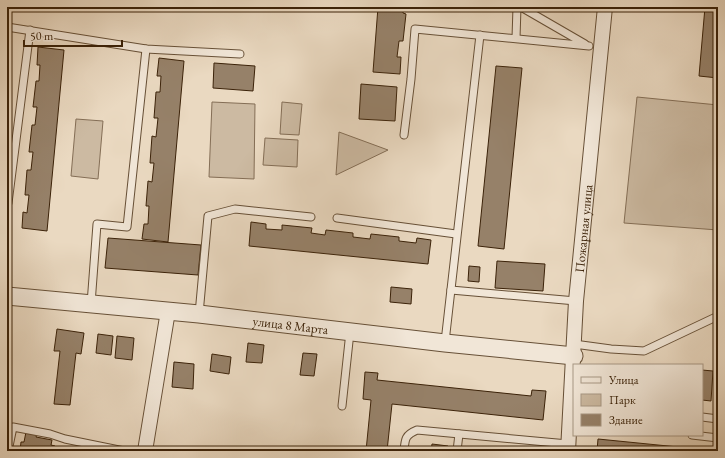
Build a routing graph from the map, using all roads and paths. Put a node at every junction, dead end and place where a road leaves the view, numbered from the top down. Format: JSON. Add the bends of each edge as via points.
{"nodes":[{"id":1,"x":517,"y":7,"type":"edge"},
{"id":2,"x":521,"y":7,"type":"edge"},
{"id":3,"x":606,"y":7,"type":"edge"},
{"id":4,"x":7,"y":27,"type":"edge"},
{"id":5,"x":30,"y":30,"type":"junction"},
{"id":6,"x":480,"y":35,"type":"junction"},
{"id":7,"x":516,"y":38,"type":"junction"},
{"id":8,"x":596,"y":47,"type":"junction"},
{"id":9,"x":146,"y":49,"type":"junction"},
{"id":10,"x":240,"y":54,"type":"dead end"},
{"id":11,"x":404,"y":135,"type":"dead end"},
{"id":12,"x":7,"y":204,"type":"edge"},
{"id":13,"x":311,"y":217,"type":"dead end"},
{"id":14,"x":337,"y":218,"type":"dead end"},
{"id":15,"x":456,"y":234,"type":"junction"},
{"id":16,"x":451,"y":290,"type":"junction"},
{"id":17,"x":7,"y":296,"type":"edge"},
{"id":18,"x":576,"y":301,"type":"junction"},
{"id":19,"x":91,"y":304,"type":"junction"},
{"id":20,"x":168,"y":311,"type":"junction"},
{"id":21,"x":199,"y":314,"type":"junction"},
{"id":22,"x":718,"y":316,"type":"edge"},
{"id":23,"x":350,"y":331,"type":"junction"},
{"id":24,"x":445,"y":343,"type":"junction"},
{"id":25,"x":574,"y":350,"type":"junction"},
{"id":26,"x":574,"y":364,"type":"edge"},
{"id":27,"x":573,"y":399,"type":"edge"},
{"id":28,"x":342,"y":406,"type":"dead end"},
{"id":29,"x":703,"y":417,"type":"edge"},
{"id":30,"x":718,"y":419,"type":"edge"},
{"id":31,"x":572,"y":421,"type":"edge"},
{"id":32,"x":459,"y":434,"type":"junction"},
{"id":33,"x":701,"y":436,"type":"edge"},
{"id":34,"x":718,"y":438,"type":"edge"},
{"id":35,"x":568,"y":447,"type":"edge"},
{"id":36,"x":8,"y":451,"type":"edge"},
{"id":37,"x":124,"y":451,"type":"edge"},
{"id":38,"x":144,"y":451,"type":"edge"},
{"id":39,"x":404,"y":451,"type":"edge"},
{"id":40,"x":457,"y":451,"type":"edge"}],
"edges":[{"from":1,"to":7,"type":"lane"},
{"from":2,"to":8,"type":"lane"},
{"from":3,"to":8,"type":"street","name":"Пожарная улица"},
{"from":4,"to":5,"type":"lane"},
{"from":5,"to":9,"type":"lane"},
{"from":5,"to":12,"type":"lane"},
{"from":6,"to":7,"type":"lane"},
{"from":6,"to":11,"type":"lane","via":[[416,29]]},
{"from":6,"to":15,"type":"lane"},
{"from":7,"to":8,"type":"lane"},
{"from":8,"to":18,"type":"street","name":"Пожарная улица"},
{"from":9,"to":10,"type":"lane"},
{"from":9,"to":19,"type":"lane","via":[[127,227],[97,224]]},
{"from":13,"to":21,"type":"lane","via":[[235,209],[208,216]]},
{"from":14,"to":15,"type":"lane"},
{"from":15,"to":16,"type":"lane"},
{"from":16,"to":18,"type":"lane"},
{"from":16,"to":24,"type":"lane"},
{"from":17,"to":19,"type":"street","name":"улица 8 Марта"},
{"from":18,"to":25,"type":"street","name":"Пожарная улица"},
{"from":19,"to":20,"type":"street","name":"улица 8 Марта"},
{"from":20,"to":21,"type":"street","name":"улица 8 Марта"},
{"from":20,"to":38,"type":"street"},
{"from":21,"to":23,"type":"street","name":"улица 8 Марта"},
{"from":22,"to":25,"type":"lane","via":[[644,351]]},
{"from":23,"to":24,"type":"street","name":"улица 8 Марта"},
{"from":23,"to":28,"type":"lane"},
{"from":24,"to":25,"type":"street","name":"улица 8 Марта"},
{"from":25,"to":26,"type":"street","name":"Пожарная улица"},
{"from":27,"to":31,"type":"street","name":"Пожарная улица"},
{"from":29,"to":30,"type":"lane"},
{"from":31,"to":35,"type":"street","name":"Пожарная улица"},
{"from":32,"to":35,"type":"lane"},
{"from":32,"to":39,"type":"lane","via":[[417,430],[409,434]]},
{"from":32,"to":40,"type":"lane"},
{"from":33,"to":34,"type":"lane"},
{"from":36,"to":37,"type":"lane","via":[[13,427]]}]}
